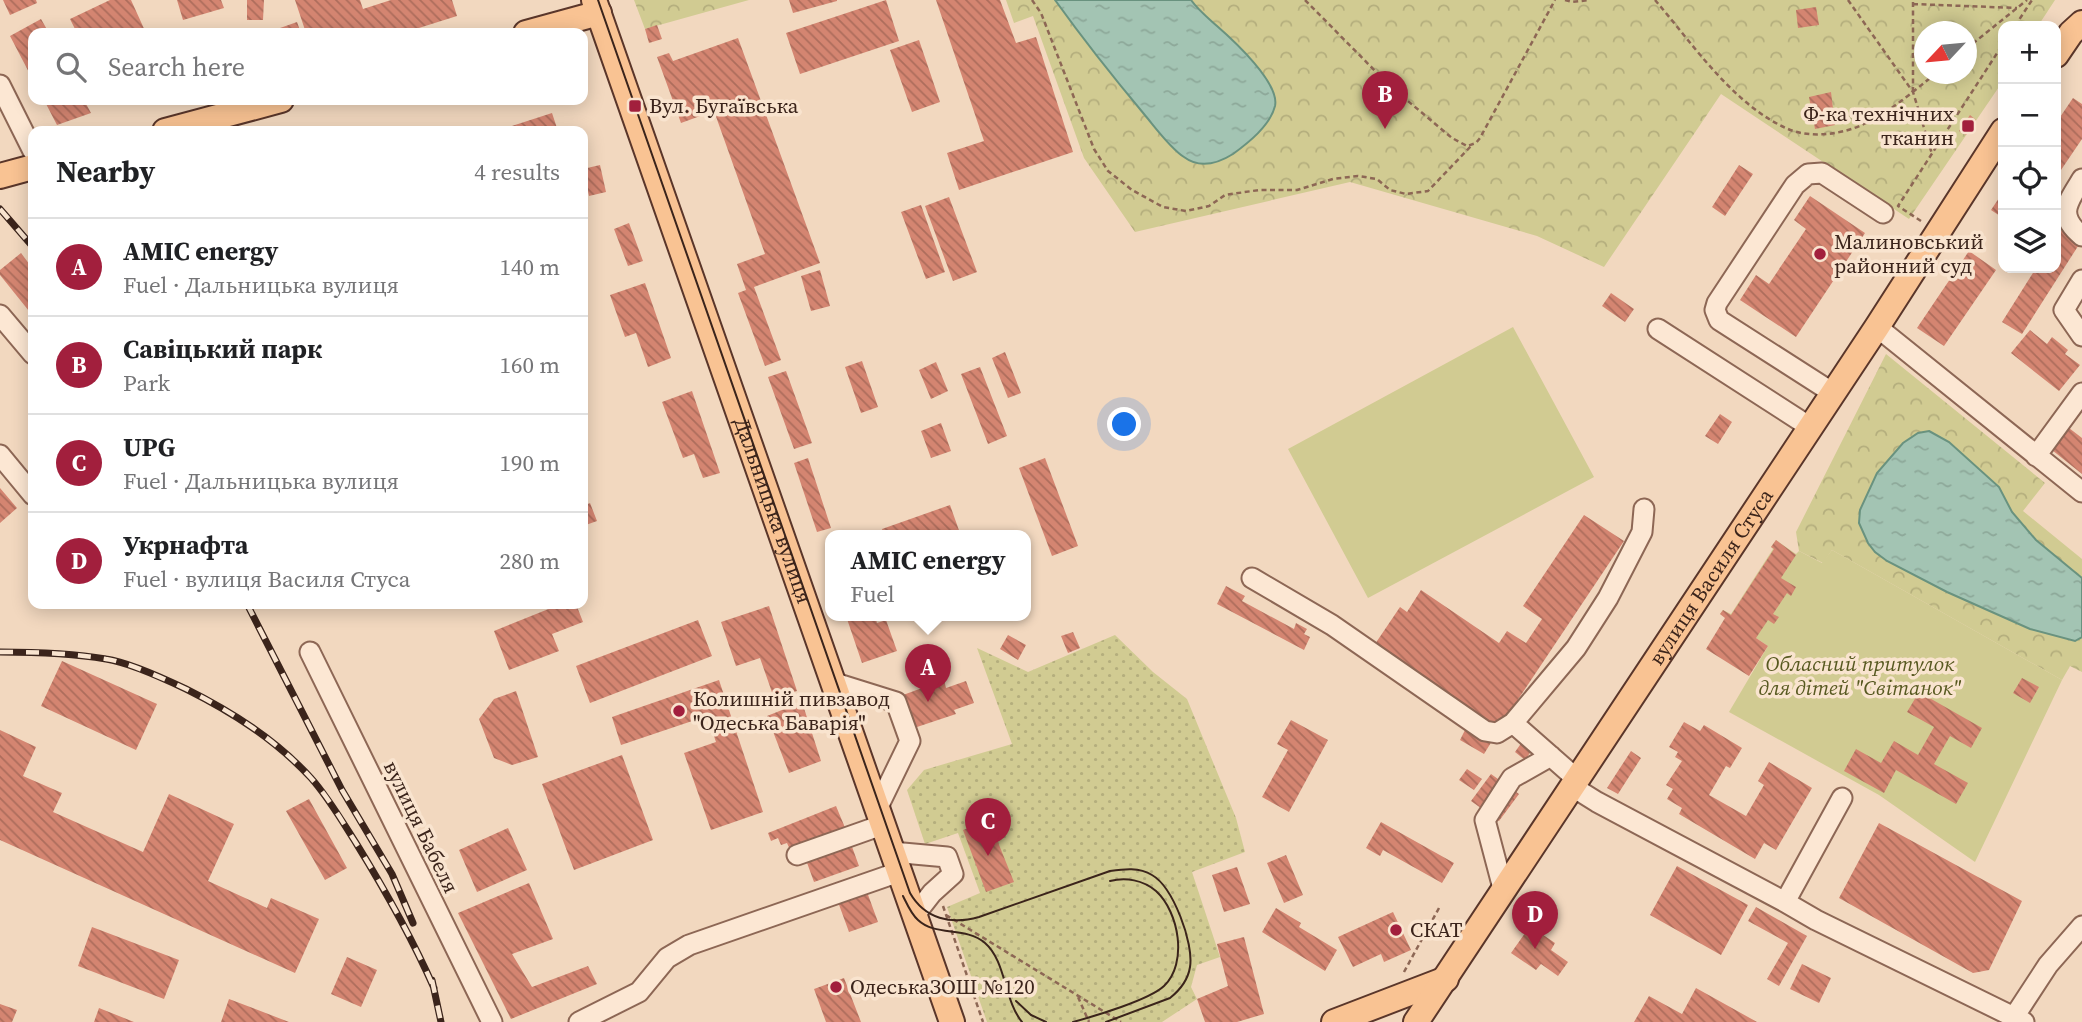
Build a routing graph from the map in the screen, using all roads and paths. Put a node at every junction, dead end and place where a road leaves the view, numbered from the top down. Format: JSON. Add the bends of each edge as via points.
{"nodes":[{"id":1,"x":1032,"y":0,"type":"edge"},
{"id":2,"x":1305,"y":0,"type":"edge"},
{"id":3,"x":1555,"y":0,"type":"edge"},
{"id":4,"x":1565,"y":0,"type":"edge"},
{"id":5,"x":1590,"y":0,"type":"edge"},
{"id":6,"x":1655,"y":0,"type":"edge"},
{"id":7,"x":1848,"y":0,"type":"edge"},
{"id":8,"x":2027,"y":0,"type":"edge"},
{"id":9,"x":2032,"y":0,"type":"edge"},
{"id":10,"x":1913,"y":2,"type":"edge"},
{"id":11,"x":596,"y":7,"type":"edge"},
{"id":12,"x":2017,"y":8,"type":"junction"},
{"id":13,"x":2018,"y":21,"type":"edge"},
{"id":14,"x":2082,"y":23,"type":"edge"},
{"id":15,"x":539,"y":28,"type":"edge"},
{"id":16,"x":1977,"y":39,"type":"edge"},
{"id":17,"x":2061,"y":48,"type":"edge"},
{"id":18,"x":1998,"y":52,"type":"edge"},
{"id":19,"x":1923,"y":84,"type":"edge"},
{"id":20,"x":0,"y":85,"type":"edge"},
{"id":21,"x":1913,"y":92,"type":"junction"},
{"id":22,"x":262,"y":105,"type":"edge"},
{"id":23,"x":184,"y":126,"type":"edge"},
{"id":24,"x":1998,"y":139,"type":"edge"},
{"id":25,"x":28,"y":141,"type":"edge"},
{"id":26,"x":1472,"y":145,"type":"junction"},
{"id":27,"x":1932,"y":154,"type":"junction"},
{"id":28,"x":28,"y":168,"type":"edge"},
{"id":29,"x":0,"y":176,"type":"edge"},
{"id":30,"x":2082,"y":179,"type":"edge"},
{"id":31,"x":1883,"y":213,"type":"dead end"},
{"id":32,"x":1938,"y":232,"type":"junction"},
{"id":33,"x":2082,"y":236,"type":"edge"},
{"id":34,"x":2082,"y":280,"type":"edge"},
{"id":35,"x":0,"y":315,"type":"edge"},
{"id":36,"x":1877,"y":327,"type":"junction"},
{"id":37,"x":1658,"y":329,"type":"dead end"},
{"id":38,"x":2082,"y":336,"type":"edge"},
{"id":39,"x":28,"y":348,"type":"edge"},
{"id":40,"x":1833,"y":393,"type":"junction"},
{"id":41,"x":2082,"y":393,"type":"edge"},
{"id":42,"x":1810,"y":427,"type":"junction"},
{"id":43,"x":0,"y":455,"type":"edge"},
{"id":44,"x":2036,"y":456,"type":"junction"},
{"id":45,"x":28,"y":489,"type":"edge"},
{"id":46,"x":2082,"y":492,"type":"edge"},
{"id":47,"x":1644,"y":509,"type":"dead end"},
{"id":48,"x":1252,"y":578,"type":"dead end"},
{"id":49,"x":310,"y":652,"type":"dead end"},
{"id":50,"x":832,"y":682,"type":"junction"},
{"id":51,"x":1513,"y":723,"type":"junction"},
{"id":52,"x":1551,"y":756,"type":"junction"},
{"id":53,"x":1576,"y":783,"type":"junction"},
{"id":54,"x":1843,"y":798,"type":"dead end"},
{"id":55,"x":880,"y":817,"type":"junction"},
{"id":56,"x":797,"y":855,"type":"dead end"},
{"id":57,"x":895,"y":862,"type":"junction"},
{"id":58,"x":936,"y":889,"type":"junction"},
{"id":59,"x":1504,"y":892,"type":"junction"},
{"id":60,"x":1785,"y":902,"type":"junction"},
{"id":61,"x":1438,"y":908,"type":"dead end"},
{"id":62,"x":946,"y":915,"type":"junction"},
{"id":63,"x":914,"y":916,"type":"junction"},
{"id":64,"x":2082,"y":926,"type":"edge"},
{"id":65,"x":1446,"y":979,"type":"junction"},
{"id":66,"x":1078,"y":997,"type":"junction"},
{"id":67,"x":1389,"y":1001,"type":"junction"},
{"id":68,"x":2019,"y":1019,"type":"edge"},
{"id":69,"x":492,"y":1022,"type":"edge"},
{"id":70,"x":579,"y":1022,"type":"edge"},
{"id":71,"x":952,"y":1022,"type":"edge"},
{"id":72,"x":983,"y":1022,"type":"edge"},
{"id":73,"x":1089,"y":1022,"type":"edge"},
{"id":74,"x":1121,"y":1022,"type":"edge"},
{"id":75,"x":1334,"y":1022,"type":"edge"},
{"id":76,"x":1416,"y":1022,"type":"edge"}],
"edges":[{"from":1,"to":26,"type":"path","via":[[1094,149],[1108,172],[1163,207],[1186,211],[1209,206],[1225,195],[1297,190],[1358,176],[1377,179],[1390,190],[1406,194],[1428,191]]},
{"from":2,"to":26,"type":"path","via":[[1390,86],[1452,138]]},
{"from":3,"to":26,"type":"path"},
{"from":4,"to":5,"type":"path"},
{"from":6,"to":21,"type":"path","via":[[1738,95],[1788,129],[1811,134],[1854,128]]},
{"from":7,"to":21,"type":"path"},
{"from":8,"to":12,"type":"path"},
{"from":9,"to":13,"type":"path"},
{"from":10,"to":12,"type":"path"},
{"from":10,"to":21,"type":"path"},
{"from":11,"to":15,"type":"main road"},
{"from":11,"to":50,"type":"main road","name":"Дальницька вулиця"},
{"from":12,"to":16,"type":"path"},
{"from":14,"to":17,"type":"main road"},
{"from":18,"to":27,"type":"path"},
{"from":19,"to":21,"type":"path"},
{"from":20,"to":25,"type":"street"},
{"from":21,"to":27,"type":"path"},
{"from":22,"to":23,"type":"main road"},
{"from":24,"to":32,"type":"main road","name":"вулиця Василя Стуса"},
{"from":27,"to":32,"type":"path","via":[[1898,206]]},
{"from":28,"to":29,"type":"main road"},
{"from":30,"to":33,"type":"street","via":[[2066,204],[2066,217]]},
{"from":31,"to":40,"type":"street","via":[[1822,173],[1808,174],[1795,185],[1715,310],[1719,320]]},
{"from":32,"to":36,"type":"main road","name":"вулиця Василя Стуса"},
{"from":34,"to":38,"type":"street","via":[[2064,310]]},
{"from":35,"to":39,"type":"street"},
{"from":36,"to":40,"type":"main road","name":"вулиця Василя Стуса"},
{"from":36,"to":44,"type":"street"},
{"from":37,"to":42,"type":"street"},
{"from":40,"to":42,"type":"main road","name":"вулиця Василя Стуса"},
{"from":41,"to":44,"type":"street"},
{"from":42,"to":53,"type":"main road","name":"вулиця Василя Стуса"},
{"from":43,"to":45,"type":"street"},
{"from":44,"to":46,"type":"street"},
{"from":47,"to":51,"type":"street","via":[[1642,531],[1608,598],[1576,648]]},
{"from":48,"to":51,"type":"street","via":[[1332,625],[1485,731],[1497,733]]},
{"from":49,"to":69,"type":"street","name":"вулиця Бабеля"},
{"from":50,"to":55,"type":"main road","name":"Дальницька вулиця"},
{"from":50,"to":55,"type":"street","via":[[896,702],[910,741]]},
{"from":51,"to":52,"type":"street"},
{"from":52,"to":53,"type":"street"},
{"from":52,"to":59,"type":"street","via":[[1511,778],[1485,820]]},
{"from":53,"to":59,"type":"main road","name":"вулиця Василя Стуса"},
{"from":53,"to":60,"type":"street","via":[[1597,802]]},
{"from":54,"to":60,"type":"street"},
{"from":55,"to":56,"type":"street"},
{"from":55,"to":57,"type":"main road","name":"Дальницька вулиця"},
{"from":57,"to":58,"type":"street","via":[[947,857],[953,874]]},
{"from":57,"to":63,"type":"main road","name":"Дальницька вулиця"},
{"from":57,"to":70,"type":"street","via":[[689,945],[667,958],[639,992]]},
{"from":58,"to":62,"type":"path"},
{"from":58,"to":63,"type":"street"},
{"from":59,"to":65,"type":"main road","name":"вулиця Василя Стуса"},
{"from":60,"to":68,"type":"street"},
{"from":61,"to":67,"type":"path"},
{"from":62,"to":66,"type":"path"},
{"from":62,"to":72,"type":"path"},
{"from":63,"to":71,"type":"main road","name":"Дальницька вулиця"},
{"from":64,"to":68,"type":"street","via":[[2048,965]]},
{"from":65,"to":67,"type":"main road"},
{"from":65,"to":76,"type":"main road","name":"вулиця Василя Стуса"},
{"from":66,"to":73,"type":"path"},
{"from":66,"to":74,"type":"path"},
{"from":67,"to":75,"type":"main road"}]}
